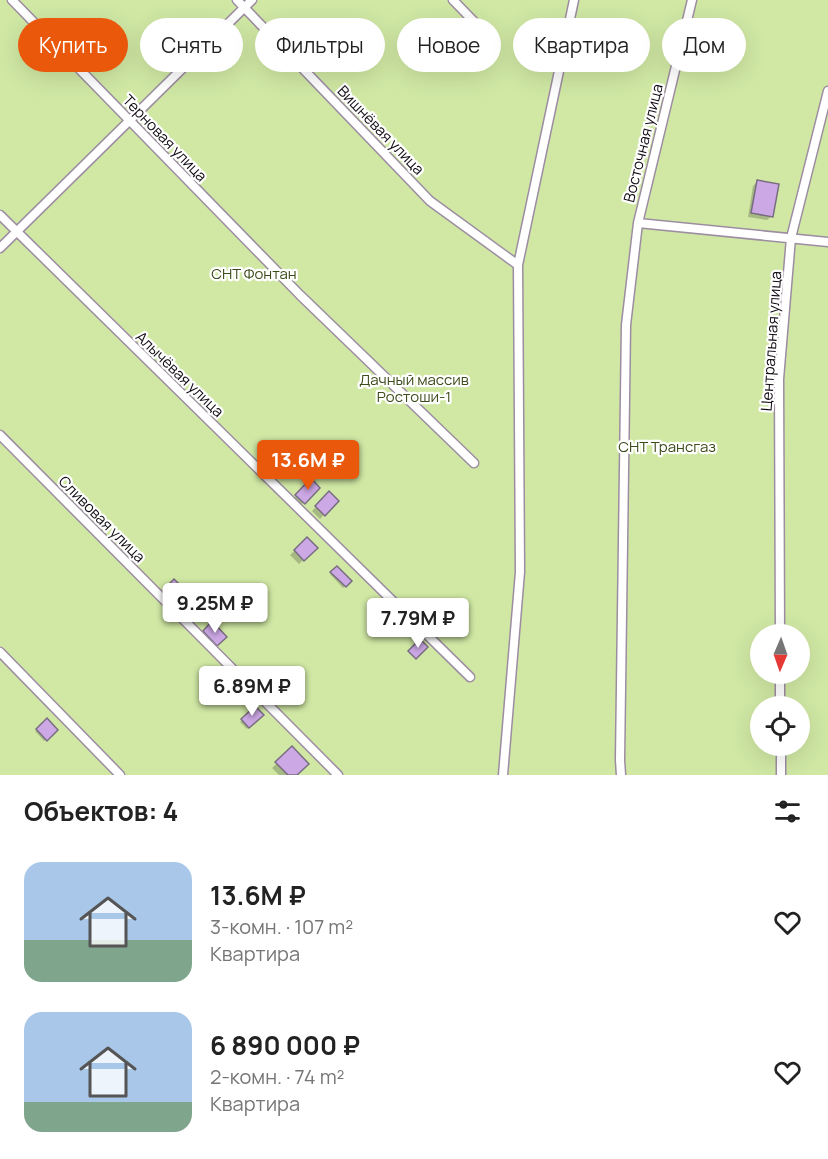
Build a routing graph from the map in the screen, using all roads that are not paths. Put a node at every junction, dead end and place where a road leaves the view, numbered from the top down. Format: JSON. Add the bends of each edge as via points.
{"nodes":[{"id":1,"x":12,"y":0,"type":"edge"},
{"id":2,"x":237,"y":0,"type":"edge"},
{"id":3,"x":252,"y":0,"type":"edge"},
{"id":4,"x":453,"y":0,"type":"edge"},
{"id":5,"x":574,"y":0,"type":"edge"},
{"id":6,"x":692,"y":0,"type":"edge"},
{"id":7,"x":244,"y":8,"type":"junction"},
{"id":8,"x":470,"y":18,"type":"edge"},
{"id":9,"x":828,"y":91,"type":"edge"},
{"id":10,"x":129,"y":121,"type":"junction"},
{"id":11,"x":0,"y":215,"type":"edge"},
{"id":12,"x":638,"y":223,"type":"junction"},
{"id":13,"x":16,"y":232,"type":"junction"},
{"id":14,"x":791,"y":238,"type":"junction"},
{"id":15,"x":828,"y":242,"type":"edge"},
{"id":16,"x":0,"y":248,"type":"edge"},
{"id":17,"x":518,"y":265,"type":"junction"},
{"id":18,"x":0,"y":435,"type":"edge"},
{"id":19,"x":474,"y":463,"type":"dead end"},
{"id":20,"x":780,"y":624,"type":"edge"},
{"id":21,"x":0,"y":652,"type":"edge"},
{"id":22,"x":470,"y":677,"type":"dead end"},
{"id":23,"x":781,"y":756,"type":"edge"},
{"id":24,"x":120,"y":775,"type":"edge"},
{"id":25,"x":338,"y":775,"type":"edge"},
{"id":26,"x":503,"y":775,"type":"edge"},
{"id":27,"x":621,"y":775,"type":"edge"},
{"id":28,"x":781,"y":775,"type":"edge"}],
"edges":[{"from":1,"to":10,"type":"lane","name":"Терновая улица"},
{"from":2,"to":7,"type":"lane","name":"Вишнёвая улица"},
{"from":3,"to":7,"type":"lane"},
{"from":4,"to":8,"type":"lane"},
{"from":5,"to":17,"type":"lane"},
{"from":6,"to":12,"type":"lane","name":"Восточная улица"},
{"from":7,"to":10,"type":"lane"},
{"from":7,"to":17,"type":"lane","name":"Вишнёвая улица","via":[[430,201]]},
{"from":9,"to":14,"type":"lane","name":"Центральная улица"},
{"from":10,"to":13,"type":"lane"},
{"from":10,"to":19,"type":"lane","name":"Терновая улица","via":[[300,295]]},
{"from":11,"to":13,"type":"lane","name":"Алычёвая улица"},
{"from":12,"to":14,"type":"lane"},
{"from":12,"to":27,"type":"lane","name":"Восточная улица","via":[[626,325]]},
{"from":13,"to":16,"type":"lane"},
{"from":13,"to":22,"type":"lane","name":"Алычёвая улица"},
{"from":14,"to":15,"type":"lane"},
{"from":14,"to":20,"type":"lane","name":"Центральная улица","via":[[779,379]]},
{"from":17,"to":26,"type":"lane","via":[[520,572]]},
{"from":18,"to":25,"type":"lane","name":"Сливовая улица"},
{"from":21,"to":24,"type":"lane"},
{"from":23,"to":28,"type":"lane"}]}
